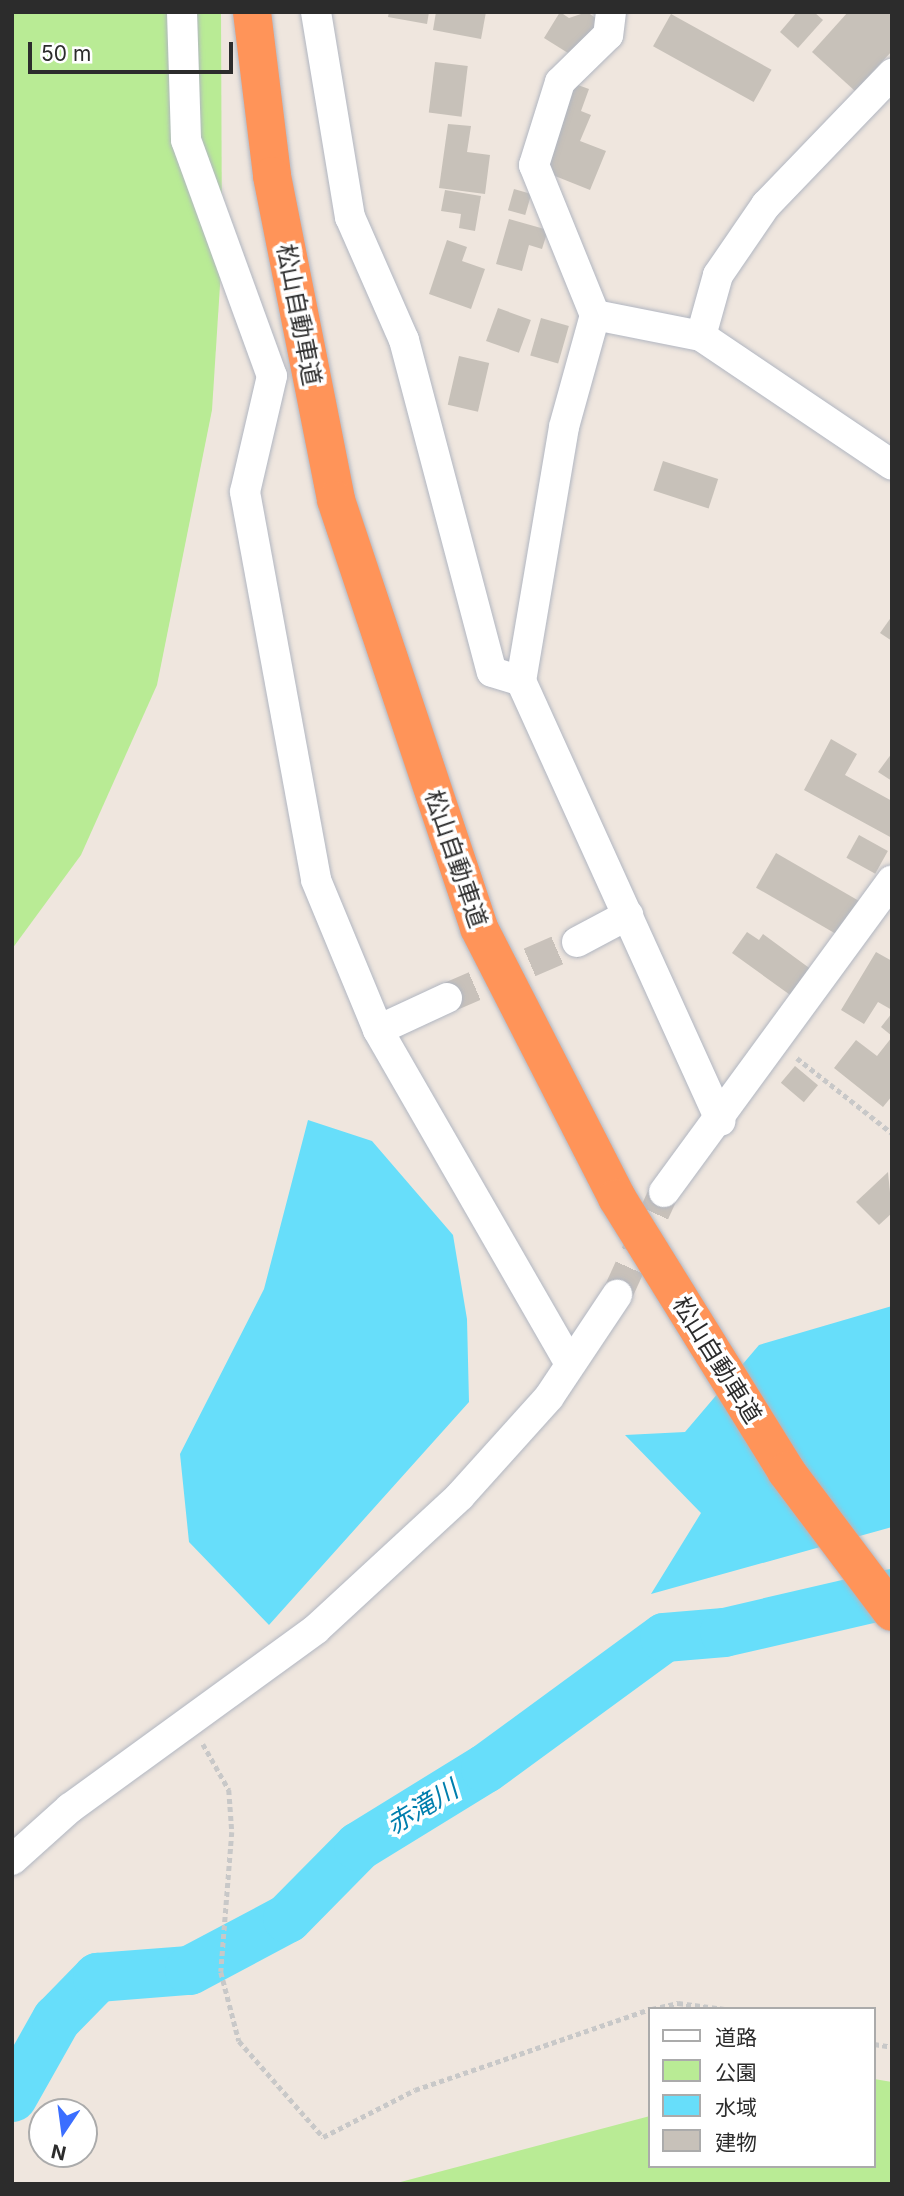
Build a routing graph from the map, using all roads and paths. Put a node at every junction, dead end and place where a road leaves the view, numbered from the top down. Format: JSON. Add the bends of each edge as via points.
{"nodes":[{"id":1,"x":182,"y":12,"type":"edge"},
{"id":2,"x":252,"y":12,"type":"edge"},
{"id":3,"x":316,"y":12,"type":"edge"},
{"id":4,"x":611,"y":12,"type":"edge"},
{"id":5,"x":892,"y":74,"type":"edge"},
{"id":6,"x":595,"y":315,"type":"junction"},
{"id":7,"x":701,"y":336,"type":"junction"},
{"id":8,"x":892,"y":465,"type":"edge"},
{"id":9,"x":521,"y":681,"type":"junction"},
{"id":10,"x":892,"y":881,"type":"edge"},
{"id":11,"x":628,"y":915,"type":"junction"},
{"id":12,"x":576,"y":942,"type":"tunnel mouth"},
{"id":13,"x":447,"y":998,"type":"tunnel mouth"},
{"id":14,"x":378,"y":1030,"type":"junction"},
{"id":15,"x":771,"y":1038,"type":"junction"},
{"id":16,"x":721,"y":1121,"type":"junction"},
{"id":17,"x":892,"y":1133,"type":"edge"},
{"id":18,"x":664,"y":1192,"type":"tunnel mouth"},
{"id":19,"x":617,"y":1295,"type":"tunnel mouth"},
{"id":20,"x":570,"y":1364,"type":"junction"},
{"id":21,"x":892,"y":1612,"type":"edge"},
{"id":22,"x":190,"y":1720,"type":"junction"},
{"id":23,"x":12,"y":1860,"type":"edge"},
{"id":24,"x":660,"y":2007,"type":"edge"},
{"id":25,"x":709,"y":2007,"type":"edge"},
{"id":26,"x":648,"y":2010,"type":"edge"}],
"edges":[{"from":1,"to":14,"type":"street","via":[[186,140],[272,376],[245,492],[316,880]]},
{"from":2,"to":21,"type":"highway","name":"松山自動車道","via":[[272,176],[335,500],[479,928],[617,1198],[786,1471]]},
{"from":3,"to":9,"type":"street","via":[[351,216],[404,340],[492,672]]},
{"from":4,"to":6,"type":"street","via":[[608,36],[560,82],[534,165]]},
{"from":5,"to":7,"type":"street","via":[[766,205],[718,275]]},
{"from":6,"to":7,"type":"street"},
{"from":6,"to":9,"type":"street","via":[[564,426]]},
{"from":7,"to":8,"type":"street"},
{"from":9,"to":11,"type":"street"},
{"from":10,"to":15,"type":"street"},
{"from":11,"to":12,"type":"street"},
{"from":11,"to":16,"type":"street"},
{"from":13,"to":14,"type":"street"},
{"from":14,"to":20,"type":"street","via":[[521,1288]]},
{"from":15,"to":16,"type":"street"},
{"from":15,"to":17,"type":"path"},
{"from":16,"to":18,"type":"street"},
{"from":19,"to":20,"type":"street"},
{"from":20,"to":22,"type":"street","via":[[460,1496],[316,1629]]},
{"from":22,"to":23,"type":"street","via":[[70,1808]]},
{"from":22,"to":26,"type":"path","via":[[229,1790],[232,1832],[221,1972],[239,2042],[323,2137],[415,2090]]},
{"from":24,"to":25,"type":"path","via":[[678,2003]]}]}
